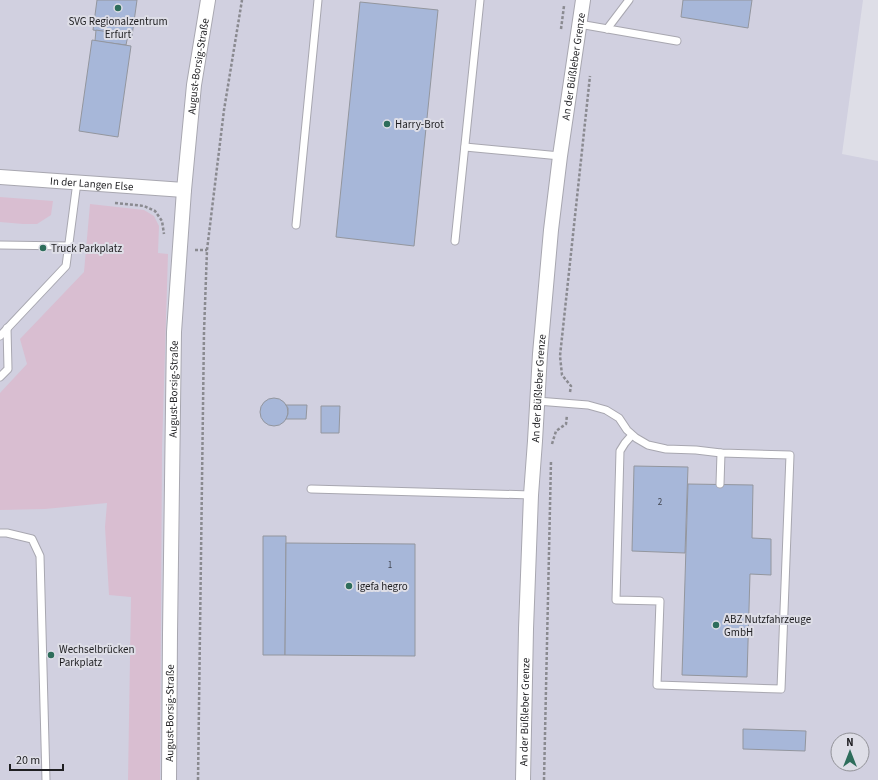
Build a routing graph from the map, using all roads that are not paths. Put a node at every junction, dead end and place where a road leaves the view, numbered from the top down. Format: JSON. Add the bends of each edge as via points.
{"nodes":[{"id":1,"x":208,"y":0,"type":"edge"},
{"id":2,"x":318,"y":0,"type":"edge"},
{"id":3,"x":480,"y":0,"type":"edge"},
{"id":4,"x":582,"y":0,"type":"edge"},
{"id":5,"x":629,"y":0,"type":"edge"},
{"id":6,"x":579,"y":24,"type":"junction"},
{"id":7,"x":608,"y":29,"type":"junction"},
{"id":8,"x":677,"y":41,"type":"dead end"},
{"id":9,"x":466,"y":147,"type":"junction"},
{"id":10,"x":560,"y":156,"type":"junction"},
{"id":11,"x":0,"y":177,"type":"edge"},
{"id":12,"x":77,"y":182,"type":"junction"},
{"id":13,"x":184,"y":190,"type":"junction"},
{"id":14,"x":296,"y":225,"type":"dead end"},
{"id":15,"x":455,"y":241,"type":"dead end"},
{"id":16,"x":0,"y":245,"type":"edge"},
{"id":17,"x":69,"y":246,"type":"junction"},
{"id":18,"x":7,"y":328,"type":"junction"},
{"id":19,"x":0,"y":336,"type":"edge"},
{"id":20,"x":0,"y":377,"type":"edge"},
{"id":21,"x":537,"y":401,"type":"junction"},
{"id":22,"x":632,"y":434,"type":"junction"},
{"id":23,"x":721,"y":453,"type":"junction"},
{"id":24,"x":720,"y":484,"type":"dead end"},
{"id":25,"x":311,"y":489,"type":"dead end"},
{"id":26,"x":531,"y":495,"type":"junction"},
{"id":27,"x":0,"y":533,"type":"edge"},
{"id":28,"x":46,"y":780,"type":"edge"},
{"id":29,"x":169,"y":780,"type":"edge"},
{"id":30,"x":522,"y":780,"type":"edge"}],
"edges":[{"from":1,"to":13,"type":"street","name":"August-Borsig-Straße","via":[[194,85]]},
{"from":2,"to":14,"type":"lane"},
{"from":3,"to":9,"type":"lane"},
{"from":4,"to":6,"type":"street","name":"An der Büßleber Grenze"},
{"from":5,"to":7,"type":"lane"},
{"from":6,"to":7,"type":"lane"},
{"from":6,"to":10,"type":"street","name":"An der Büßleber Grenze"},
{"from":7,"to":8,"type":"lane"},
{"from":9,"to":10,"type":"lane"},
{"from":9,"to":15,"type":"lane"},
{"from":10,"to":21,"type":"street","name":"An der Büßleber Grenze","via":[[551,230]]},
{"from":11,"to":12,"type":"street","name":"In der Langen Else"},
{"from":12,"to":13,"type":"street","name":"In der Langen Else"},
{"from":12,"to":17,"type":"lane"},
{"from":13,"to":29,"type":"street","name":"August-Borsig-Straße","via":[[174,332]]},
{"from":16,"to":17,"type":"lane"},
{"from":17,"to":18,"type":"lane","via":[[66,266]]},
{"from":18,"to":19,"type":"lane"},
{"from":18,"to":20,"type":"lane","via":[[8,369]]},
{"from":21,"to":22,"type":"lane","via":[[588,405],[606,410],[619,418]]},
{"from":21,"to":26,"type":"street","name":"An der Büßleber Grenze"},
{"from":22,"to":23,"type":"lane","via":[[648,445],[666,449]]},
{"from":22,"to":23,"type":"lane","via":[[620,451],[616,600],[660,601],[657,685],[781,689],[790,456]]},
{"from":23,"to":24,"type":"lane"},
{"from":25,"to":26,"type":"lane"},
{"from":26,"to":30,"type":"street","name":"An der Büßleber Grenze"},
{"from":27,"to":28,"type":"lane","via":[[32,539],[40,556]]}]}
